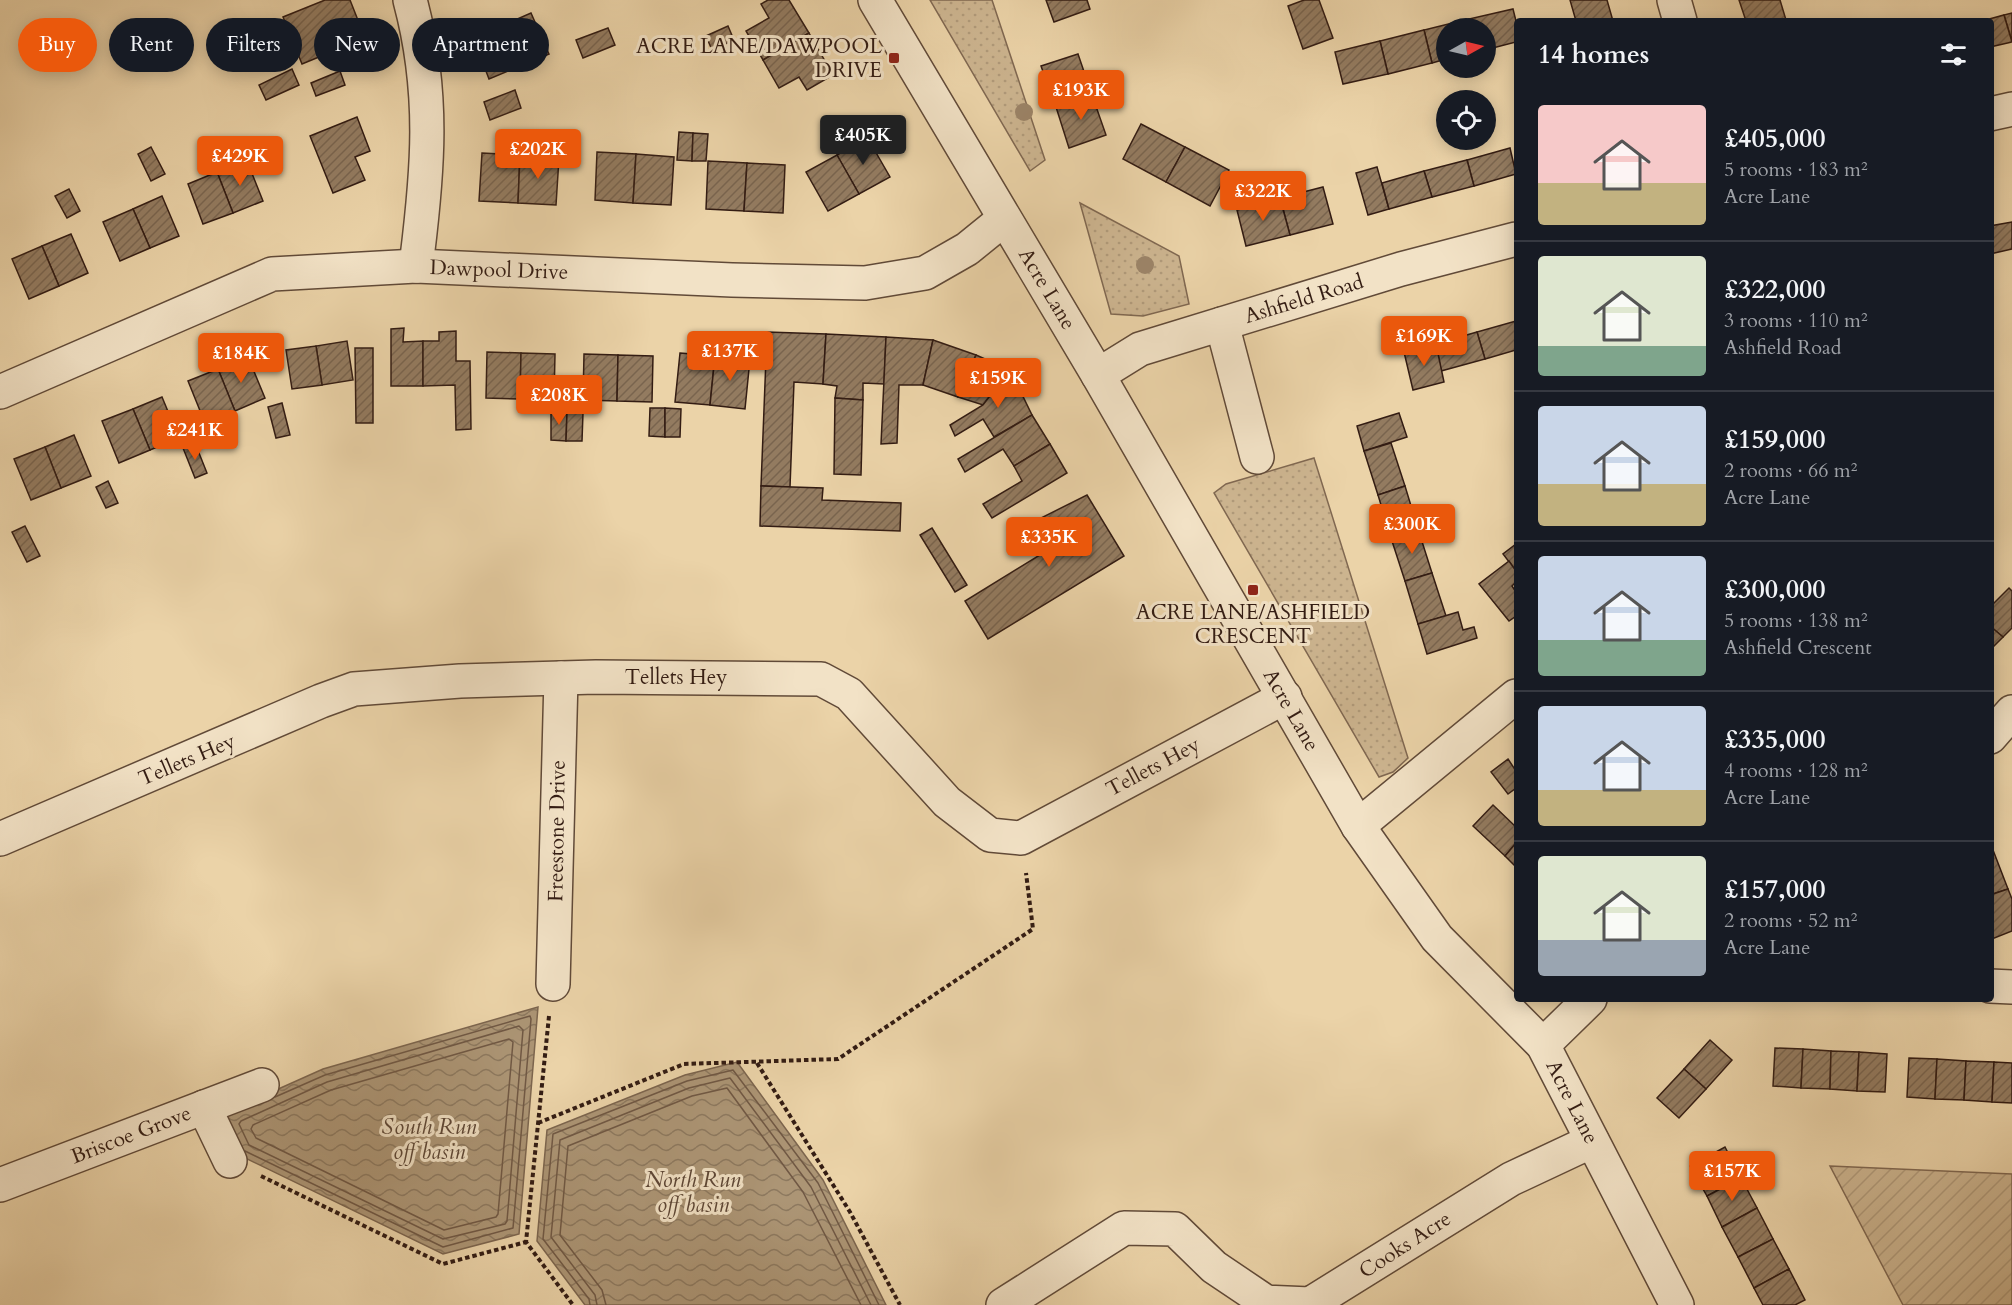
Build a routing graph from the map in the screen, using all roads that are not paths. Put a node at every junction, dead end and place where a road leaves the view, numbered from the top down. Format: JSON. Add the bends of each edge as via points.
{"nodes":[{"id":1,"x":410,"y":0,"type":"edge"},
{"id":2,"x":875,"y":0,"type":"edge"},
{"id":3,"x":1674,"y":0,"type":"edge"},
{"id":4,"x":1679,"y":18,"type":"edge"},
{"id":5,"x":2012,"y":109,"type":"edge"},
{"id":6,"x":1994,"y":113,"type":"edge"},
{"id":7,"x":1004,"y":219,"type":"junction"},
{"id":8,"x":1514,"y":240,"type":"edge"},
{"id":9,"x":416,"y":266,"type":"junction"},
{"id":10,"x":1222,"y":324,"type":"junction"},
{"id":11,"x":1098,"y":375,"type":"junction"},
{"id":12,"x":0,"y":392,"type":"edge"},
{"id":13,"x":1257,"y":457,"type":"dead end"},
{"id":14,"x":561,"y":678,"type":"junction"},
{"id":15,"x":1285,"y":698,"type":"junction"},
{"id":16,"x":1514,"y":698,"type":"edge"},
{"id":17,"x":2012,"y":711,"type":"edge"},
{"id":18,"x":1994,"y":732,"type":"edge"},
{"id":19,"x":1358,"y":826,"type":"junction"},
{"id":20,"x":0,"y":839,"type":"edge"},
{"id":21,"x":553,"y":984,"type":"road end"},
{"id":22,"x":1994,"y":986,"type":"edge"},
{"id":23,"x":2012,"y":987,"type":"edge"},
{"id":24,"x":1587,"y":1002,"type":"edge"},
{"id":25,"x":1543,"y":1045,"type":"junction"},
{"id":26,"x":262,"y":1085,"type":"dead end"},
{"id":27,"x":204,"y":1107,"type":"junction"},
{"id":28,"x":1592,"y":1141,"type":"junction"},
{"id":29,"x":230,"y":1161,"type":"road end"},
{"id":30,"x":0,"y":1185,"type":"edge"},
{"id":31,"x":1309,"y":1304,"type":"edge"},
{"id":32,"x":1003,"y":1305,"type":"edge"},
{"id":33,"x":1677,"y":1305,"type":"edge"}],
"edges":[{"from":1,"to":9,"type":"street","via":[[420,36],[428,112],[426,188]]},
{"from":2,"to":7,"type":"street","name":"Acre Lane"},
{"from":3,"to":4,"type":"street"},
{"from":5,"to":6,"type":"street"},
{"from":7,"to":9,"type":"street","name":"Dawpool Drive","via":[[967,249],[925,273],[864,283]]},
{"from":7,"to":11,"type":"street","name":"Acre Lane"},
{"from":8,"to":10,"type":"street","name":"Ashfield Road","via":[[1401,269]]},
{"from":9,"to":12,"type":"street","name":"Dawpool Drive","via":[[272,274]]},
{"from":10,"to":11,"type":"street","name":"Ashfield Road","via":[[1140,349]]},
{"from":10,"to":13,"type":"street"},
{"from":11,"to":15,"type":"street","name":"Acre Lane"},
{"from":14,"to":15,"type":"street","name":"Tellets Hey","via":[[821,680],[849,694],[947,802],[990,835],[1021,838]]},
{"from":14,"to":20,"type":"street","name":"Tellets Hey","via":[[354,689]]},
{"from":14,"to":21,"type":"street","name":"Freestone Drive"},
{"from":15,"to":19,"type":"street","name":"Acre Lane"},
{"from":16,"to":19,"type":"street"},
{"from":17,"to":18,"type":"street"},
{"from":19,"to":25,"type":"street","name":"Acre Lane","via":[[1437,938]]},
{"from":22,"to":23,"type":"street"},
{"from":24,"to":25,"type":"street"},
{"from":25,"to":28,"type":"street","name":"Acre Lane"},
{"from":26,"to":27,"type":"street","name":"Briscoe Grove"},
{"from":27,"to":29,"type":"street"},
{"from":27,"to":30,"type":"street","name":"Briscoe Grove"},
{"from":28,"to":31,"type":"street","name":"Cooks Acre","via":[[1511,1179]]},
{"from":28,"to":33,"type":"street","name":"Acre Lane"},
{"from":31,"to":32,"type":"street","name":"Cooks Acre","via":[[1266,1302],[1214,1267],[1175,1229],[1124,1228]]}]}
